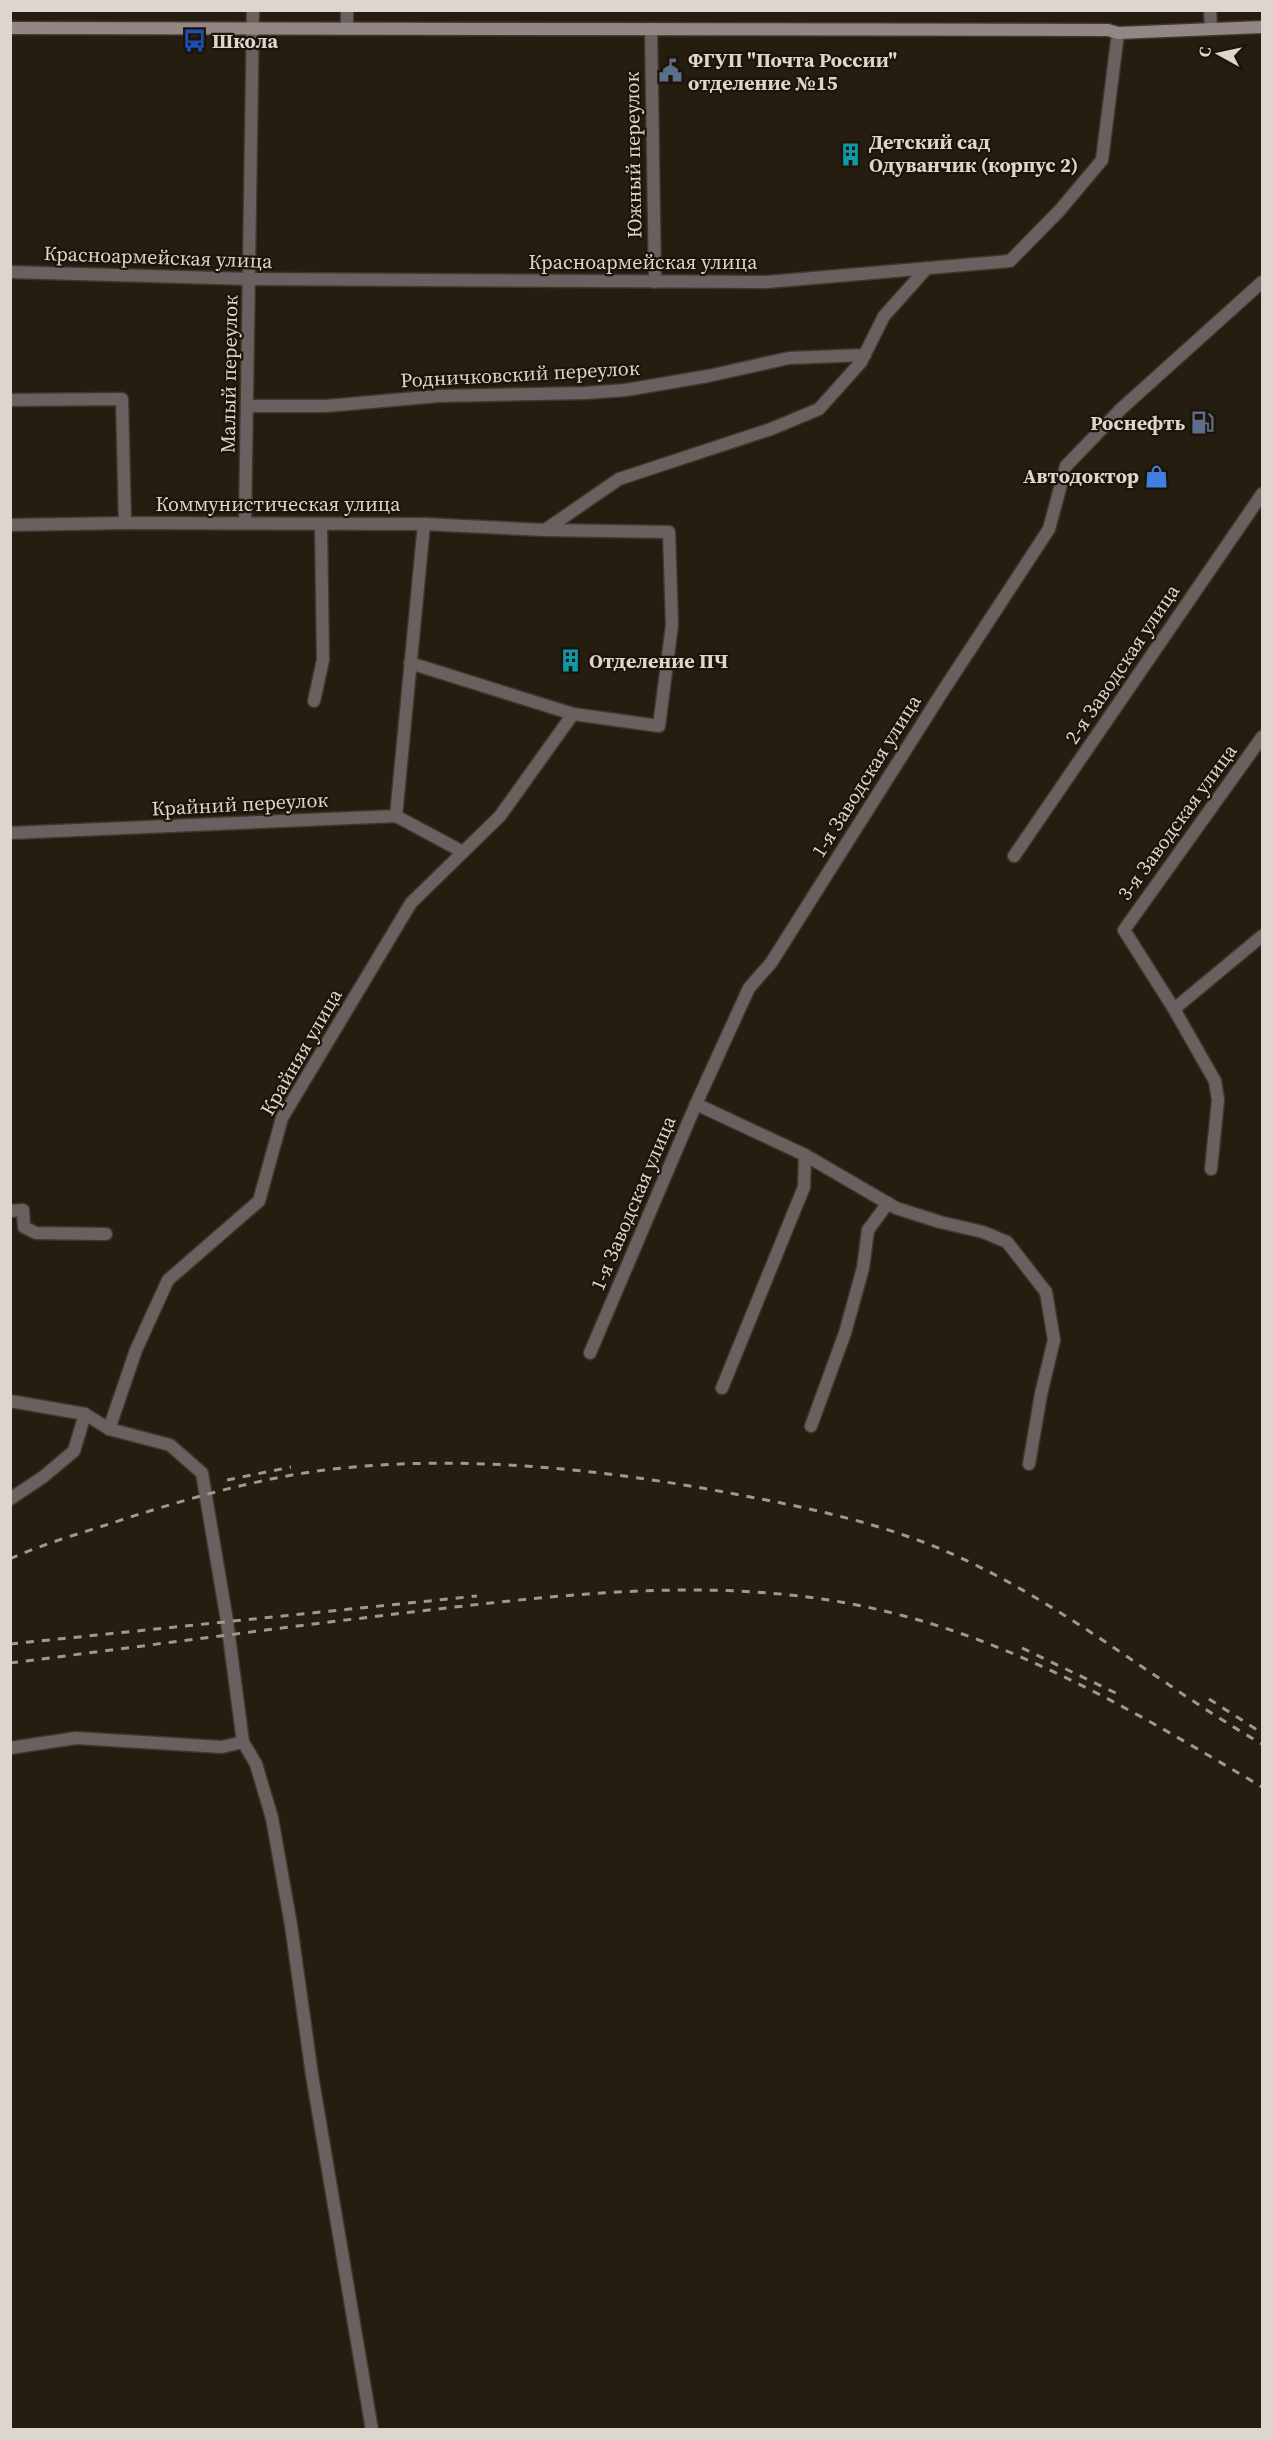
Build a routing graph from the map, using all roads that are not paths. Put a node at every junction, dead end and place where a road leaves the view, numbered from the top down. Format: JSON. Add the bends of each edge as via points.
{"nodes":[{"id":1,"x":253,"y":10,"type":"edge"},
{"id":2,"x":347,"y":10,"type":"edge"},
{"id":3,"x":1210,"y":10,"type":"edge"},
{"id":4,"x":1263,"y":27,"type":"edge"},
{"id":5,"x":10,"y":28,"type":"edge"},
{"id":6,"x":254,"y":28,"type":"junction"},
{"id":7,"x":347,"y":28,"type":"junction"},
{"id":8,"x":651,"y":29,"type":"junction"},
{"id":9,"x":1211,"y":29,"type":"junction"},
{"id":10,"x":1118,"y":33,"type":"junction"},
{"id":11,"x":927,"y":268,"type":"junction"},
{"id":12,"x":10,"y":272,"type":"edge"},
{"id":13,"x":251,"y":279,"type":"junction"},
{"id":14,"x":655,"y":282,"type":"junction"},
{"id":15,"x":1263,"y":282,"type":"edge"},
{"id":16,"x":865,"y":355,"type":"junction"},
{"id":17,"x":10,"y":400,"type":"edge"},
{"id":18,"x":248,"y":406,"type":"junction"},
{"id":19,"x":1263,"y":494,"type":"edge"},
{"id":20,"x":246,"y":522,"type":"junction"},
{"id":21,"x":125,"y":523,"type":"junction"},
{"id":22,"x":321,"y":524,"type":"junction"},
{"id":23,"x":424,"y":524,"type":"junction"},
{"id":24,"x":10,"y":525,"type":"edge"},
{"id":25,"x":545,"y":530,"type":"junction"},
{"id":26,"x":410,"y":663,"type":"junction"},
{"id":27,"x":314,"y":701,"type":"dead end"},
{"id":28,"x":573,"y":714,"type":"junction"},
{"id":29,"x":1263,"y":737,"type":"edge"},
{"id":30,"x":396,"y":816,"type":"junction"},
{"id":31,"x":10,"y":833,"type":"edge"},
{"id":32,"x":463,"y":852,"type":"junction"},
{"id":33,"x":1014,"y":856,"type":"dead end"},
{"id":34,"x":1263,"y":936,"type":"edge"},
{"id":35,"x":1174,"y":1009,"type":"junction"},
{"id":36,"x":696,"y":1104,"type":"junction"},
{"id":37,"x":805,"y":1155,"type":"junction"},
{"id":38,"x":1211,"y":1169,"type":"dead end"},
{"id":39,"x":888,"y":1203,"type":"junction"},
{"id":40,"x":10,"y":1211,"type":"edge"},
{"id":41,"x":106,"y":1234,"type":"dead end"},
{"id":42,"x":590,"y":1353,"type":"dead end"},
{"id":43,"x":722,"y":1388,"type":"dead end"},
{"id":44,"x":10,"y":1401,"type":"edge"},
{"id":45,"x":85,"y":1414,"type":"junction"},
{"id":46,"x":811,"y":1426,"type":"dead end"},
{"id":47,"x":109,"y":1429,"type":"junction"},
{"id":48,"x":1029,"y":1464,"type":"dead end"},
{"id":49,"x":10,"y":1499,"type":"edge"},
{"id":50,"x":243,"y":1742,"type":"junction"},
{"id":51,"x":10,"y":1748,"type":"edge"},
{"id":52,"x":372,"y":2430,"type":"edge"}],
"edges":[{"from":1,"to":6,"type":"street","name":"Малый переулок"},
{"from":2,"to":7,"type":"street"},
{"from":3,"to":9,"type":"street"},
{"from":4,"to":9,"type":"street"},
{"from":5,"to":6,"type":"street"},
{"from":6,"to":7,"type":"street"},
{"from":6,"to":13,"type":"street","name":"Малый переулок"},
{"from":7,"to":8,"type":"street"},
{"from":8,"to":10,"type":"street"},
{"from":8,"to":14,"type":"street","name":"Южный переулок"},
{"from":9,"to":10,"type":"street"},
{"from":10,"to":11,"type":"street","name":"Красноармейская улица","via":[[1102,160],[1010,261]]},
{"from":11,"to":14,"type":"street","name":"Красноармейская улица","via":[[767,282]]},
{"from":11,"to":16,"type":"street","via":[[884,316]]},
{"from":12,"to":13,"type":"street","name":"Красноармейская улица"},
{"from":13,"to":14,"type":"street","name":"Красноармейская улица"},
{"from":13,"to":18,"type":"street","name":"Малый переулок"},
{"from":15,"to":36,"type":"street","name":"1-я Заводская улица","via":[[1122,409],[1066,466],[1049,529],[771,963],[750,988]]},
{"from":16,"to":18,"type":"street","name":"Родничковский переулок","via":[[789,358],[627,390],[439,396],[326,406]]},
{"from":16,"to":25,"type":"street","via":[[819,409],[771,429],[619,479]]},
{"from":17,"to":21,"type":"street","via":[[122,399]]},
{"from":18,"to":20,"type":"street","name":"Малый переулок"},
{"from":19,"to":33,"type":"street","name":"2-я Заводская улица"},
{"from":20,"to":21,"type":"street","name":"Коммунистическая улица"},
{"from":20,"to":22,"type":"street","name":"Коммунистическая улица"},
{"from":21,"to":24,"type":"street","name":"Коммунистическая улица"},
{"from":22,"to":23,"type":"street","name":"Коммунистическая улица"},
{"from":22,"to":27,"type":"street","via":[[323,660]]},
{"from":23,"to":25,"type":"street","name":"Коммунистическая улица"},
{"from":23,"to":26,"type":"street"},
{"from":25,"to":28,"type":"street","name":"Коммунистическая улица","via":[[669,532],[672,626],[659,726]]},
{"from":26,"to":28,"type":"street"},
{"from":26,"to":30,"type":"street"},
{"from":28,"to":32,"type":"street","name":"Крайняя улица","via":[[500,816]]},
{"from":29,"to":35,"type":"street","name":"3-я Заводская улица","via":[[1124,930]]},
{"from":30,"to":31,"type":"street","name":"Крайний переулок"},
{"from":30,"to":32,"type":"street"},
{"from":32,"to":47,"type":"street","name":"Крайняя улица","via":[[411,903],[282,1118],[259,1201],[168,1280],[136,1350]]},
{"from":34,"to":35,"type":"street"},
{"from":35,"to":38,"type":"street","via":[[1215,1080],[1218,1100]]},
{"from":36,"to":37,"type":"street"},
{"from":36,"to":42,"type":"street","name":"1-я Заводская улица"},
{"from":37,"to":39,"type":"street"},
{"from":37,"to":43,"type":"street","via":[[804,1187]]},
{"from":39,"to":46,"type":"street","via":[[868,1230],[863,1268],[845,1333]]},
{"from":39,"to":48,"type":"street","via":[[1007,1242],[1046,1292],[1054,1340]]},
{"from":40,"to":41,"type":"street","via":[[23,1210],[24,1227],[36,1233]]},
{"from":44,"to":45,"type":"street"},
{"from":45,"to":47,"type":"street"},
{"from":45,"to":49,"type":"street","via":[[74,1451]]},
{"from":47,"to":50,"type":"street","via":[[170,1445],[202,1473]]},
{"from":50,"to":51,"type":"street","via":[[222,1747],[76,1738]]},
{"from":50,"to":52,"type":"street","via":[[256,1764],[272,1818]]}]}
